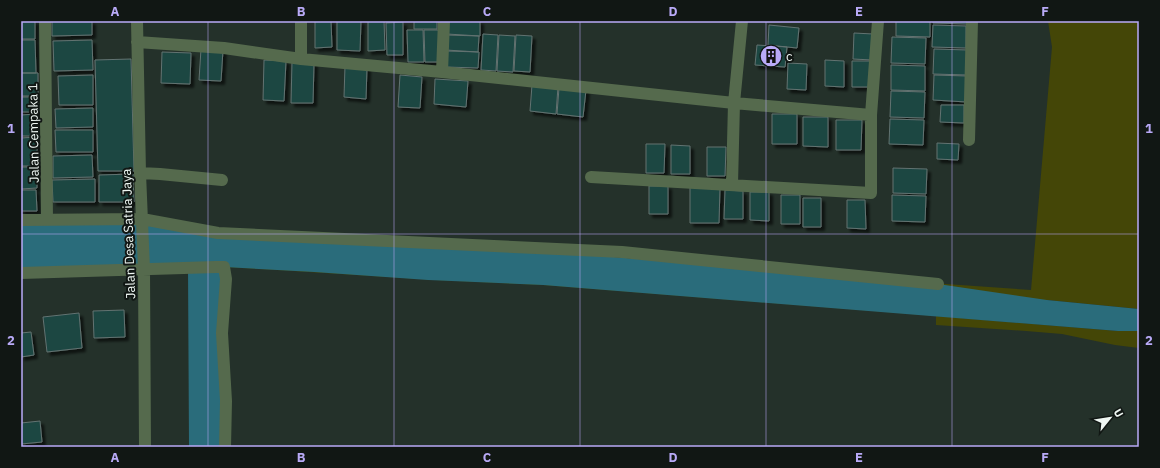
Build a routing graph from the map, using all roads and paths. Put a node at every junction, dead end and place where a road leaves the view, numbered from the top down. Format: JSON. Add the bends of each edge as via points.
{"nodes":[{"id":1,"x":45,"y":21,"type":"edge"},
{"id":2,"x":137,"y":21,"type":"edge"},
{"id":3,"x":301,"y":21,"type":"edge"},
{"id":4,"x":444,"y":21,"type":"edge"},
{"id":5,"x":742,"y":21,"type":"edge"},
{"id":6,"x":878,"y":21,"type":"edge"},
{"id":7,"x":972,"y":21,"type":"edge"},
{"id":8,"x":137,"y":42,"type":"junction"},
{"id":9,"x":301,"y":59,"type":"junction"},
{"id":10,"x":442,"y":72,"type":"junction"},
{"id":11,"x":734,"y":103,"type":"junction"},
{"id":12,"x":871,"y":114,"type":"junction"},
{"id":13,"x":969,"y":140,"type":"dead end"},
{"id":14,"x":140,"y":173,"type":"junction"},
{"id":15,"x":591,"y":177,"type":"dead end"},
{"id":16,"x":222,"y":180,"type":"dead end"},
{"id":17,"x":732,"y":184,"type":"junction"},
{"id":18,"x":142,"y":219,"type":"junction"},
{"id":19,"x":21,"y":220,"type":"edge"},
{"id":20,"x":47,"y":220,"type":"junction"},
{"id":21,"x":144,"y":268,"type":"junction"},
{"id":22,"x":21,"y":273,"type":"edge"},
{"id":23,"x":938,"y":284,"type":"dead end"},
{"id":24,"x":145,"y":447,"type":"edge"},
{"id":25,"x":226,"y":447,"type":"edge"}],
"edges":[{"from":1,"to":20,"type":"street","name":"Jalan Cempaka 1"},
{"from":2,"to":8,"type":"street","name":"Jalan Desa Satria Jaya"},
{"from":3,"to":9,"type":"street"},
{"from":4,"to":10,"type":"street"},
{"from":5,"to":11,"type":"street"},
{"from":6,"to":12,"type":"street"},
{"from":7,"to":13,"type":"street"},
{"from":8,"to":9,"type":"street","via":[[224,48]]},
{"from":8,"to":14,"type":"street","name":"Jalan Desa Satria Jaya"},
{"from":9,"to":10,"type":"street"},
{"from":10,"to":11,"type":"street"},
{"from":11,"to":12,"type":"street"},
{"from":11,"to":17,"type":"street"},
{"from":12,"to":17,"type":"street","via":[[871,193]]},
{"from":14,"to":16,"type":"street"},
{"from":14,"to":18,"type":"street","name":"Jalan Desa Satria Jaya"},
{"from":15,"to":17,"type":"street"},
{"from":18,"to":20,"type":"street"},
{"from":18,"to":21,"type":"street","name":"Jalan Desa Satria Jaya"},
{"from":18,"to":23,"type":"street","via":[[218,233],[622,252]]},
{"from":19,"to":20,"type":"street"},
{"from":21,"to":22,"type":"street"},
{"from":21,"to":24,"type":"street","name":"Jalan Desa Satria Jaya"},
{"from":21,"to":25,"type":"street","via":[[224,267],[226,279],[222,333]]}]}
